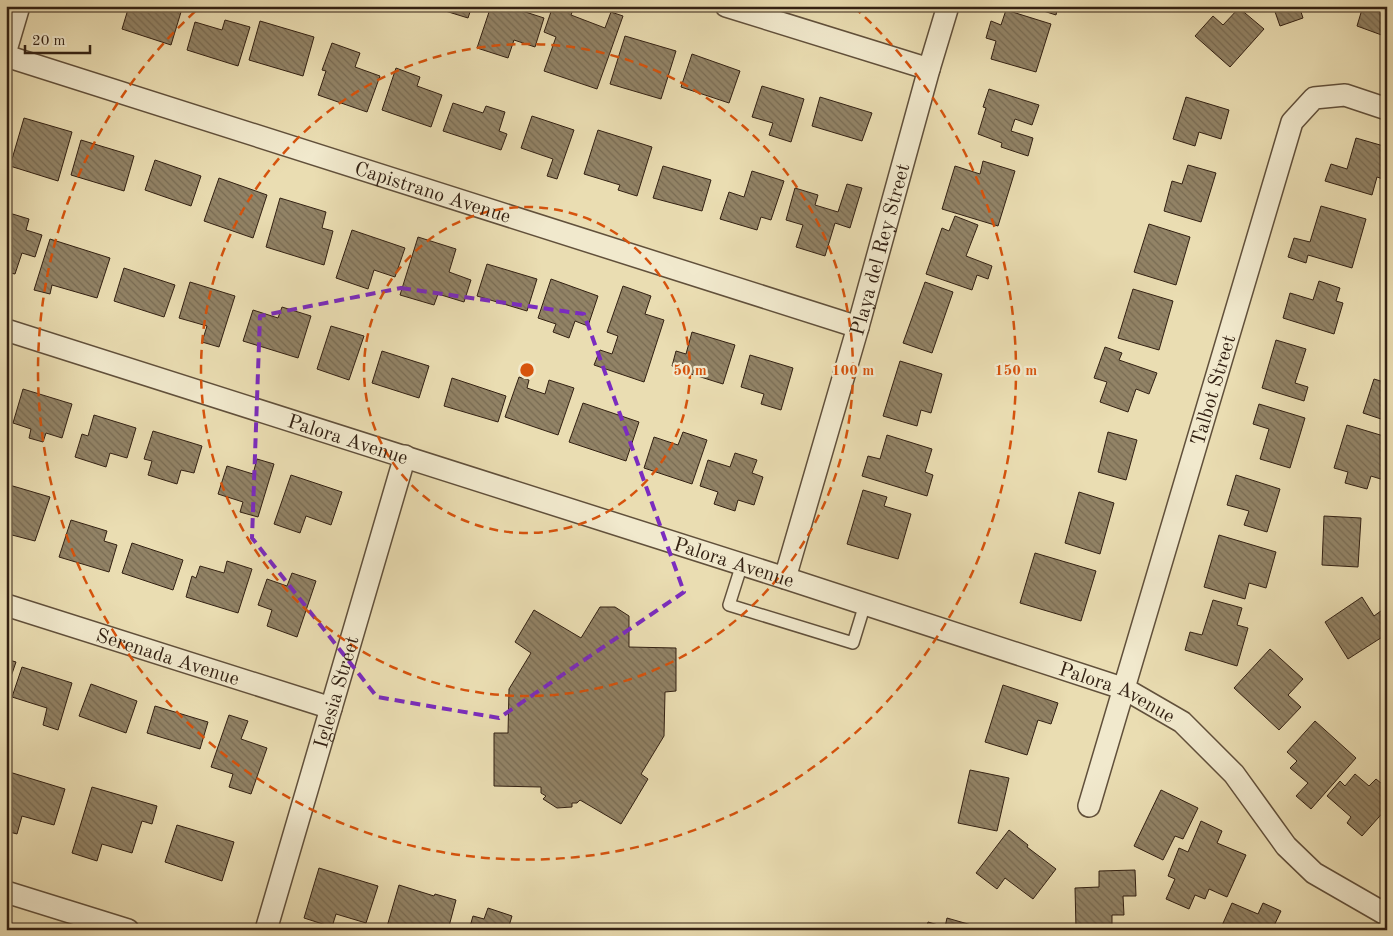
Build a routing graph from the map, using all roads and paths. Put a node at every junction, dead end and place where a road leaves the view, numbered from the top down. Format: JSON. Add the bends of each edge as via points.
{"nodes":[{"id":1,"x":19,"y":6,"type":"edge"},
{"id":2,"x":726,"y":6,"type":"edge"},
{"id":3,"x":948,"y":6,"type":"edge"},
{"id":4,"x":6,"y":50,"type":"edge"},
{"id":5,"x":6,"y":56,"type":"edge"},
{"id":6,"x":929,"y":69,"type":"junction"},
{"id":7,"x":1387,"y":109,"type":"edge"},
{"id":8,"x":858,"y":327,"type":"junction"},
{"id":9,"x":6,"y":330,"type":"edge"},
{"id":10,"x":405,"y":456,"type":"junction"},
{"id":11,"x":742,"y":564,"type":"junction"},
{"id":12,"x":785,"y":578,"type":"junction"},
{"id":13,"x":865,"y":604,"type":"junction"},
{"id":14,"x":6,"y":605,"type":"edge"},
{"id":15,"x":1125,"y":689,"type":"junction"},
{"id":16,"x":331,"y":708,"type":"junction"},
{"id":17,"x":1090,"y":806,"type":"dead end"},
{"id":18,"x":6,"y":892,"type":"edge"},
{"id":19,"x":1387,"y":915,"type":"edge"},
{"id":20,"x":128,"y":930,"type":"edge"},
{"id":21,"x":266,"y":930,"type":"edge"}],
"edges":[{"from":1,"to":4,"type":"street"},
{"from":2,"to":6,"type":"street"},
{"from":3,"to":6,"type":"street","name":"Playa del Rey Street"},
{"from":5,"to":8,"type":"street","name":"Capistrano Avenue"},
{"from":6,"to":8,"type":"street","name":"Playa del Rey Street"},
{"from":7,"to":15,"type":"street","name":"Talbot Street","via":[[1345,96],[1314,98],[1292,122]]},
{"from":8,"to":12,"type":"street","name":"Playa del Rey Street"},
{"from":9,"to":10,"type":"street","name":"Palora Avenue"},
{"from":10,"to":11,"type":"street","name":"Palora Avenue"},
{"from":10,"to":16,"type":"street","name":"Iglesia Street"},
{"from":11,"to":12,"type":"street","name":"Palora Avenue"},
{"from":11,"to":13,"type":"lane","via":[[729,604],[853,643]]},
{"from":12,"to":13,"type":"street","name":"Palora Avenue"},
{"from":13,"to":15,"type":"street","name":"Palora Avenue"},
{"from":14,"to":16,"type":"street","name":"Serenada Avenue"},
{"from":15,"to":17,"type":"street","name":"Talbot Street"},
{"from":15,"to":19,"type":"street","name":"Palora Avenue","via":[[1182,722],[1234,774],[1286,846],[1314,873]]},
{"from":16,"to":21,"type":"street","name":"Iglesia Street"},
{"from":18,"to":20,"type":"street"}]}
